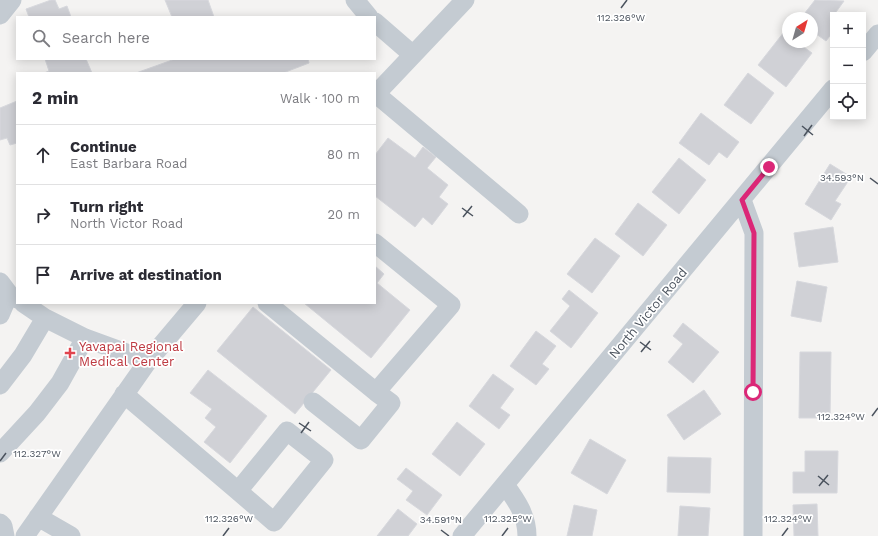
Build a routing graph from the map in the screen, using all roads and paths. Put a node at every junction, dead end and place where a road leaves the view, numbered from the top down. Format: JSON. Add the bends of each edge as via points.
{"nodes":[{"id":1,"x":12,"y":0,"type":"edge"},
{"id":2,"x":355,"y":0,"type":"edge"},
{"id":3,"x":465,"y":0,"type":"edge"},
{"id":4,"x":0,"y":15,"type":"edge"},
{"id":5,"x":368,"y":16,"type":"edge"},
{"id":6,"x":376,"y":23,"type":"edge"},
{"id":7,"x":878,"y":34,"type":"edge"},
{"id":8,"x":866,"y":48,"type":"edge"},
{"id":9,"x":413,"y":55,"type":"junction"},
{"id":10,"x":830,"y":93,"type":"edge"},
{"id":11,"x":376,"y":95,"type":"edge"},
{"id":12,"x":742,"y":200,"type":"junction"},
{"id":13,"x":519,"y":214,"type":"dead end"},
{"id":14,"x":376,"y":244,"type":"edge"},
{"id":15,"x":12,"y":295,"type":"edge"},
{"id":16,"x":25,"y":304,"type":"edge"},
{"id":17,"x":196,"y":304,"type":"edge"},
{"id":18,"x":268,"y":304,"type":"edge"},
{"id":19,"x":0,"y":315,"type":"edge"},
{"id":20,"x":46,"y":318,"type":"junction"},
{"id":21,"x":86,"y":338,"type":"junction"},
{"id":22,"x":148,"y":362,"type":"junction"},
{"id":23,"x":0,"y":385,"type":"edge"},
{"id":24,"x":376,"y":392,"type":"junction"},
{"id":25,"x":124,"y":394,"type":"junction"},
{"id":26,"x":314,"y":402,"type":"dead end"},
{"id":27,"x":0,"y":454,"type":"edge"},
{"id":28,"x":506,"y":485,"type":"junction"},
{"id":29,"x":238,"y":491,"type":"junction"},
{"id":30,"x":38,"y":517,"type":"junction"},
{"id":31,"x":0,"y":523,"type":"edge"},
{"id":32,"x":5,"y":536,"type":"edge"},
{"id":33,"x":25,"y":536,"type":"edge"},
{"id":34,"x":71,"y":536,"type":"edge"},
{"id":35,"x":462,"y":536,"type":"edge"},
{"id":36,"x":527,"y":536,"type":"edge"},
{"id":37,"x":753,"y":536,"type":"edge"}],
"edges":[{"from":1,"to":4,"type":"street"},
{"from":2,"to":5,"type":"street"},
{"from":3,"to":9,"type":"street"},
{"from":6,"to":9,"type":"street"},
{"from":7,"to":8,"type":"street"},
{"from":9,"to":11,"type":"street"},
{"from":10,"to":12,"type":"street","name":"North Victor Road"},
{"from":11,"to":13,"type":"street"},
{"from":12,"to":28,"type":"street","name":"North Victor Road"},
{"from":12,"to":37,"type":"street","via":[[754,233]]},
{"from":14,"to":24,"type":"street","via":[[451,305]]},
{"from":15,"to":19,"type":"street"},
{"from":16,"to":20,"type":"street"},
{"from":17,"to":22,"type":"street"},
{"from":18,"to":24,"type":"street"},
{"from":20,"to":21,"type":"street"},
{"from":20,"to":23,"type":"street"},
{"from":21,"to":22,"type":"street"},
{"from":21,"to":27,"type":"street","via":[[60,383]]},
{"from":22,"to":25,"type":"street"},
{"from":24,"to":26,"type":"street","via":[[391,403],[361,440]]},
{"from":25,"to":29,"type":"street"},
{"from":25,"to":30,"type":"street"},
{"from":28,"to":35,"type":"street","name":"North Victor Road"},
{"from":28,"to":36,"type":"street","via":[[519,504],[527,527]]},
{"from":29,"to":29,"type":"street","via":[[287,431],[324,460],[274,522]]},
{"from":30,"to":33,"type":"street"},
{"from":30,"to":34,"type":"street"},
{"from":31,"to":32,"type":"street"}]}
